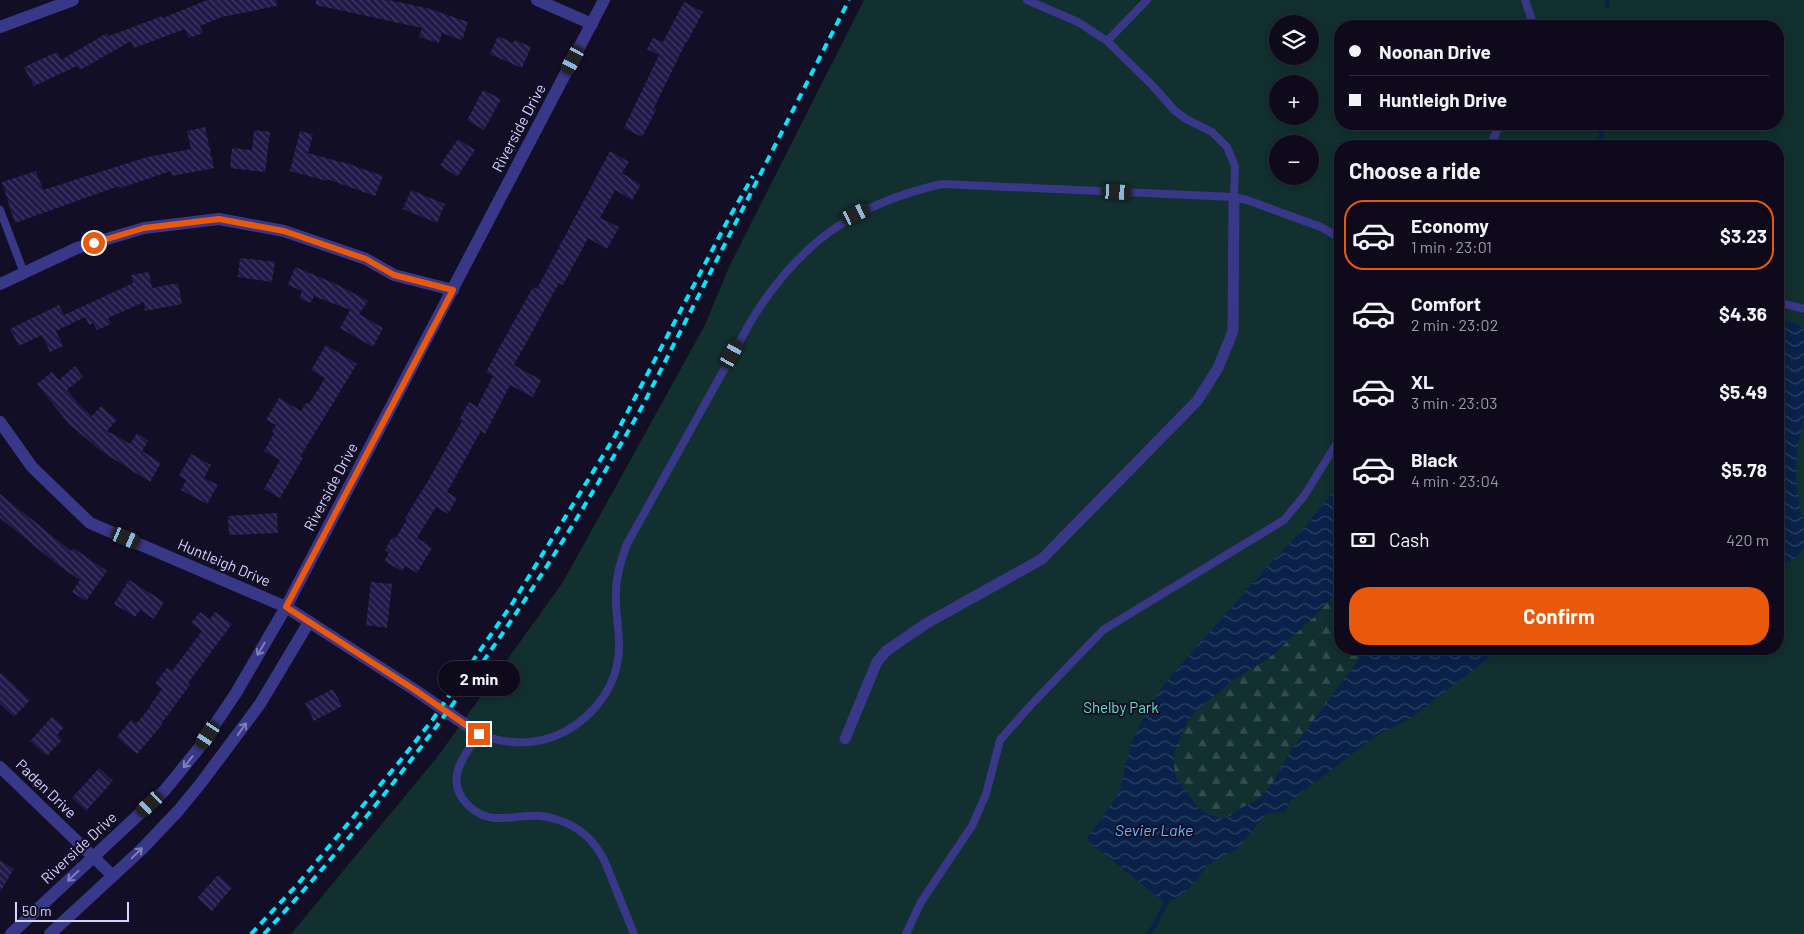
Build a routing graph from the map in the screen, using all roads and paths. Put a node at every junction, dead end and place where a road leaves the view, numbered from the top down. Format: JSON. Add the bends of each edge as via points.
{"nodes":[{"id":1,"x":73,"y":0,"type":"edge"},
{"id":2,"x":537,"y":0,"type":"edge"},
{"id":3,"x":604,"y":0,"type":"edge"},
{"id":4,"x":1027,"y":0,"type":"edge"},
{"id":5,"x":1147,"y":0,"type":"edge"},
{"id":6,"x":1525,"y":0,"type":"edge"},
{"id":7,"x":1532,"y":20,"type":"edge"},
{"id":8,"x":592,"y":24,"type":"junction"},
{"id":9,"x":0,"y":27,"type":"edge"},
{"id":10,"x":1107,"y":41,"type":"junction"},
{"id":11,"x":1234,"y":197,"type":"junction"},
{"id":12,"x":0,"y":210,"type":"edge"},
{"id":13,"x":1334,"y":235,"type":"edge"},
{"id":14,"x":24,"y":273,"type":"junction"},
{"id":15,"x":0,"y":284,"type":"edge"},
{"id":16,"x":453,"y":290,"type":"junction"},
{"id":17,"x":1784,"y":304,"type":"edge"},
{"id":18,"x":1804,"y":309,"type":"edge"},
{"id":19,"x":0,"y":422,"type":"edge"},
{"id":20,"x":1334,"y":448,"type":"edge"},
{"id":21,"x":286,"y":607,"type":"junction"},
{"id":22,"x":309,"y":622,"type":"junction"},
{"id":23,"x":479,"y":734,"type":"junction"},
{"id":24,"x":845,"y":739,"type":"dead end"},
{"id":25,"x":0,"y":767,"type":"edge"},
{"id":26,"x":93,"y":858,"type":"junction"},
{"id":27,"x":113,"y":876,"type":"junction"},
{"id":28,"x":11,"y":934,"type":"edge"},
{"id":29,"x":50,"y":934,"type":"edge"},
{"id":30,"x":634,"y":934,"type":"edge"},
{"id":31,"x":906,"y":934,"type":"edge"}],
"edges":[{"from":1,"to":9,"type":"street"},
{"from":2,"to":8,"type":"street"},
{"from":3,"to":8,"type":"street","name":"Riverside Drive"},
{"from":4,"to":10,"type":"lane","via":[[1078,22]]},
{"from":5,"to":10,"type":"lane"},
{"from":6,"to":7,"type":"lane"},
{"from":8,"to":16,"type":"street","name":"Riverside Drive"},
{"from":10,"to":11,"type":"lane","via":[[1174,110],[1222,141],[1235,166]]},
{"from":11,"to":13,"type":"lane"},
{"from":11,"to":23,"type":"lane","via":[[942,184],[912,190],[883,201],[830,231],[791,266],[766,296],[627,544],[616,582],[618,660],[611,684],[599,704],[572,728],[544,740],[514,743]]},
{"from":11,"to":24,"type":"street","via":[[1233,332],[1208,385],[1183,416],[1042,560],[927,623],[886,650],[877,662]]},
{"from":12,"to":14,"type":"lane"},
{"from":14,"to":15,"type":"street"},
{"from":14,"to":16,"type":"street","via":[[77,248],[144,228],[219,219],[284,231],[366,259],[394,275]]},
{"from":16,"to":21,"type":"street","name":"Riverside Drive"},
{"from":17,"to":18,"type":"lane"},
{"from":19,"to":21,"type":"street","name":"Huntleigh Drive","via":[[32,467],[90,523]]},
{"from":20,"to":31,"type":"lane","via":[[1304,496],[1284,520],[1103,630],[1000,740],[986,794],[972,826],[921,902]]},
{"from":21,"to":22,"type":"street","name":"Huntleigh Drive"},
{"from":21,"to":26,"type":"street","name":"Riverside Drive","one_way":true,"via":[[236,693],[199,748],[165,790]]},
{"from":22,"to":23,"type":"street","name":"Huntleigh Drive"},
{"from":27,"to":22,"type":"street","one_way":true,"via":[[178,811],[226,752],[260,704]]},
{"from":23,"to":30,"type":"lane","via":[[458,768],[457,784],[465,802],[476,812],[490,817],[545,816],[581,832],[601,853]]},
{"from":25,"to":26,"type":"street","name":"Paden Drive"},
{"from":26,"to":27,"type":"street","name":"Paden Drive"},
{"from":26,"to":28,"type":"street","name":"Riverside Drive","one_way":true},
{"from":27,"to":29,"type":"street"}]}
